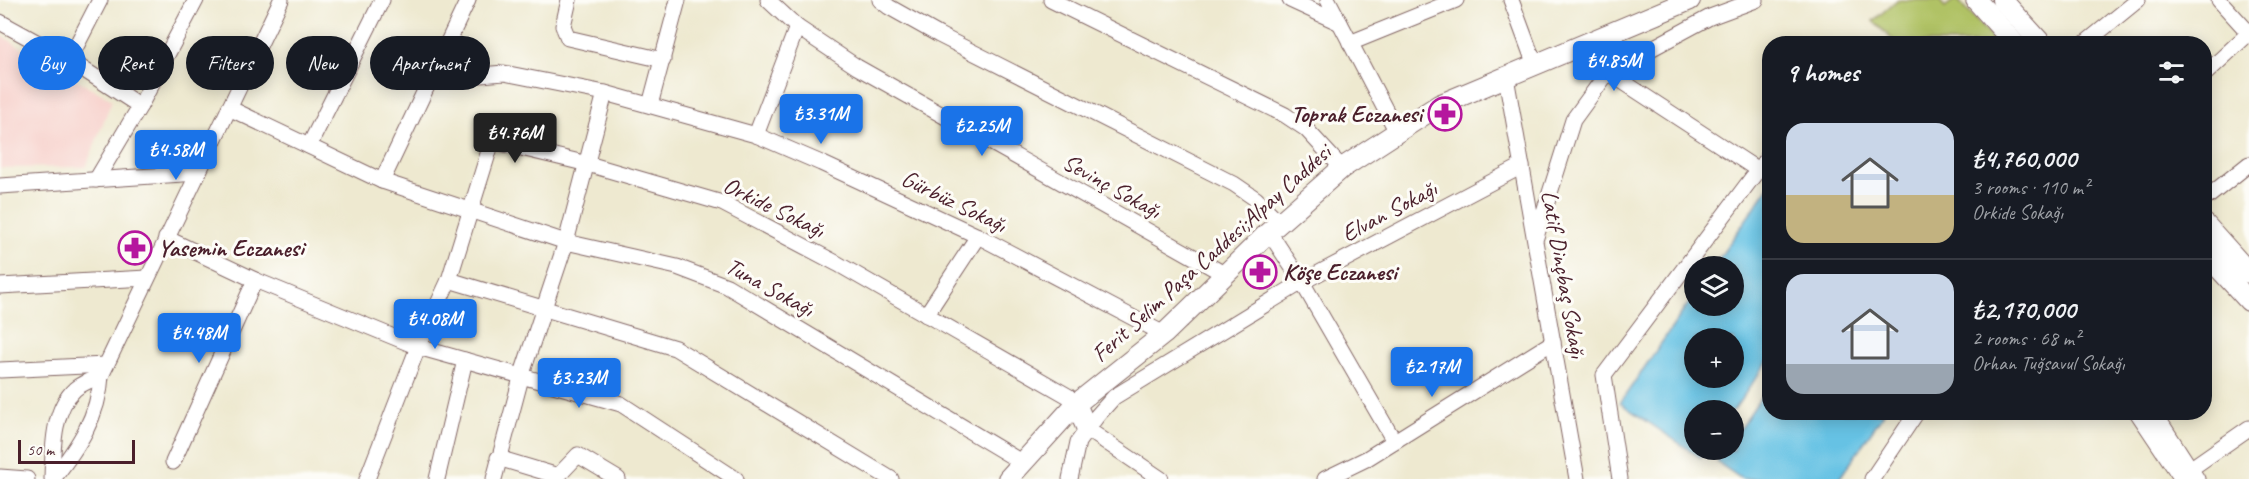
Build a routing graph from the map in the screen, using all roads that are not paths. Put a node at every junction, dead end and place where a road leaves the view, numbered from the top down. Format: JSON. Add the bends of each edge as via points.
{"nodes":[{"id":1,"x":100,"y":0,"type":"edge"},
{"id":2,"x":196,"y":0,"type":"edge"},
{"id":3,"x":280,"y":0,"type":"edge"},
{"id":4,"x":382,"y":0,"type":"edge"},
{"id":5,"x":468,"y":0,"type":"edge"},
{"id":6,"x":569,"y":0,"type":"edge"},
{"id":7,"x":678,"y":0,"type":"edge"},
{"id":8,"x":768,"y":0,"type":"edge"},
{"id":9,"x":880,"y":0,"type":"edge"},
{"id":10,"x":1051,"y":0,"type":"edge"},
{"id":11,"x":1290,"y":0,"type":"edge"},
{"id":12,"x":1328,"y":0,"type":"edge"},
{"id":13,"x":1456,"y":0,"type":"edge"},
{"id":14,"x":1511,"y":0,"type":"edge"},
{"id":15,"x":1690,"y":0,"type":"edge"},
{"id":16,"x":1756,"y":0,"type":"edge"},
{"id":17,"x":1976,"y":0,"type":"edge"},
{"id":18,"x":2002,"y":0,"type":"edge"},
{"id":19,"x":2138,"y":0,"type":"edge"},
{"id":20,"x":2219,"y":0,"type":"edge"},
{"id":21,"x":2120,"y":6,"type":"edge"},
{"id":22,"x":0,"y":22,"type":"edge"},
{"id":23,"x":1340,"y":23,"type":"junction"},
{"id":24,"x":797,"y":27,"type":"junction"},
{"id":25,"x":2249,"y":33,"type":"edge"},
{"id":26,"x":25,"y":36,"type":"edge"},
{"id":27,"x":81,"y":36,"type":"edge"},
{"id":28,"x":450,"y":36,"type":"edge"},
{"id":29,"x":2008,"y":36,"type":"edge"},
{"id":30,"x":2035,"y":36,"type":"edge"},
{"id":31,"x":2092,"y":36,"type":"edge"},
{"id":32,"x":1350,"y":42,"type":"junction"},
{"id":33,"x":663,"y":60,"type":"junction"},
{"id":34,"x":1535,"y":65,"type":"junction"},
{"id":35,"x":2212,"y":67,"type":"edge"},
{"id":36,"x":86,"y":71,"type":"edge"},
{"id":37,"x":1608,"y":72,"type":"junction"},
{"id":38,"x":490,"y":74,"type":"edge"},
{"id":39,"x":1506,"y":77,"type":"junction"},
{"id":40,"x":425,"y":90,"type":"edge"},
{"id":41,"x":605,"y":93,"type":"junction"},
{"id":42,"x":650,"y":105,"type":"junction"},
{"id":43,"x":140,"y":106,"type":"junction"},
{"id":44,"x":229,"y":108,"type":"junction"},
{"id":45,"x":1397,"y":132,"type":"junction"},
{"id":46,"x":756,"y":135,"type":"junction"},
{"id":47,"x":309,"y":146,"type":"junction"},
{"id":48,"x":588,"y":164,"type":"junction"},
{"id":49,"x":2249,"y":164,"type":"edge"},
{"id":50,"x":1762,"y":165,"type":"edge"},
{"id":51,"x":1522,"y":166,"type":"junction"},
{"id":52,"x":1342,"y":168,"type":"junction"},
{"id":53,"x":1758,"y":170,"type":"junction"},
{"id":54,"x":198,"y":173,"type":"junction"},
{"id":55,"x":96,"y":180,"type":"junction"},
{"id":56,"x":382,"y":181,"type":"junction"},
{"id":57,"x":0,"y":186,"type":"edge"},
{"id":58,"x":2212,"y":193,"type":"edge"},
{"id":59,"x":470,"y":211,"type":"junction"},
{"id":60,"x":1274,"y":227,"type":"junction"},
{"id":61,"x":2212,"y":232,"type":"edge"},
{"id":62,"x":978,"y":236,"type":"junction"},
{"id":63,"x":166,"y":238,"type":"junction"},
{"id":64,"x":1535,"y":240,"type":"junction"},
{"id":65,"x":566,"y":242,"type":"junction"},
{"id":66,"x":2212,"y":260,"type":"edge"},
{"id":67,"x":2249,"y":273,"type":"edge"},
{"id":68,"x":1224,"y":274,"type":"junction"},
{"id":69,"x":147,"y":278,"type":"junction"},
{"id":70,"x":255,"y":280,"type":"junction"},
{"id":71,"x":449,"y":280,"type":"junction"},
{"id":72,"x":1302,"y":282,"type":"junction"},
{"id":73,"x":0,"y":286,"type":"edge"},
{"id":74,"x":2247,"y":295,"type":"edge"},
{"id":75,"x":542,"y":308,"type":"junction"},
{"id":76,"x":926,"y":315,"type":"junction"},
{"id":77,"x":1164,"y":334,"type":"junction"},
{"id":78,"x":1553,"y":342,"type":"junction"},
{"id":79,"x":418,"y":347,"type":"junction"},
{"id":80,"x":465,"y":360,"type":"junction"},
{"id":81,"x":0,"y":370,"type":"edge"},
{"id":82,"x":104,"y":370,"type":"junction"},
{"id":83,"x":522,"y":374,"type":"junction"},
{"id":84,"x":1076,"y":404,"type":"junction"},
{"id":85,"x":1912,"y":420,"type":"edge"},
{"id":86,"x":2143,"y":420,"type":"edge"},
{"id":87,"x":2158,"y":420,"type":"edge"},
{"id":88,"x":2249,"y":428,"type":"edge"},
{"id":89,"x":1087,"y":429,"type":"junction"},
{"id":90,"x":1394,"y":441,"type":"junction"},
{"id":91,"x":498,"y":458,"type":"junction"},
{"id":92,"x":173,"y":462,"type":"dead end"},
{"id":93,"x":1023,"y":463,"type":"junction"},
{"id":94,"x":2187,"y":476,"type":"edge"},
{"id":95,"x":0,"y":477,"type":"edge"},
{"id":96,"x":27,"y":479,"type":"edge"},
{"id":97,"x":52,"y":479,"type":"edge"},
{"id":98,"x":367,"y":479,"type":"edge"},
{"id":99,"x":437,"y":479,"type":"edge"},
{"id":100,"x":494,"y":479,"type":"edge"},
{"id":101,"x":618,"y":479,"type":"edge"},
{"id":102,"x":736,"y":479,"type":"edge"},
{"id":103,"x":891,"y":479,"type":"edge"},
{"id":104,"x":1008,"y":479,"type":"edge"},
{"id":105,"x":1070,"y":479,"type":"edge"},
{"id":106,"x":1161,"y":479,"type":"edge"},
{"id":107,"x":1325,"y":479,"type":"edge"},
{"id":108,"x":1577,"y":479,"type":"edge"},
{"id":109,"x":1620,"y":479,"type":"edge"},
{"id":110,"x":1872,"y":479,"type":"edge"}],
"edges":[{"from":1,"to":27,"type":"street"},
{"from":2,"to":43,"type":"street"},
{"from":3,"to":44,"type":"street"},
{"from":4,"to":47,"type":"street"},
{"from":5,"to":28,"type":"street"},
{"from":6,"to":33,"type":"street","via":[[563,26],[568,38]]},
{"from":7,"to":33,"type":"street"},
{"from":8,"to":24,"type":"street","name":"Sevinç Sokağı"},
{"from":9,"to":60,"type":"street","via":[[939,35],[1234,184],[1256,199]]},
{"from":10,"to":52,"type":"street","via":[[1285,115],[1306,129]]},
{"from":11,"to":23,"type":"street"},
{"from":12,"to":23,"type":"street"},
{"from":13,"to":32,"type":"street"},
{"from":14,"to":34,"type":"street"},
{"from":15,"to":34,"type":"main road","name":"Ferit Selim Paşa Caddesi;Alpay Caddesi"},
{"from":16,"to":37,"type":"street","via":[[1710,17]]},
{"from":17,"to":29,"type":"main road"},
{"from":18,"to":30,"type":"main road"},
{"from":19,"to":21,"type":"street"},
{"from":20,"to":25,"type":"street"},
{"from":21,"to":31,"type":"street"},
{"from":22,"to":26,"type":"street"},
{"from":23,"to":32,"type":"street"},
{"from":24,"to":46,"type":"street"},
{"from":24,"to":68,"type":"street","name":"Sevinç Sokağı","via":[[857,68]]},
{"from":25,"to":35,"type":"street"},
{"from":32,"to":45,"type":"street"},
{"from":33,"to":42,"type":"street"},
{"from":34,"to":39,"type":"main road","name":"Ferit Selim Paşa Caddesi;Alpay Caddesi"},
{"from":36,"to":43,"type":"street"},
{"from":37,"to":53,"type":"street"},
{"from":37,"to":64,"type":"street","via":[[1573,120]]},
{"from":38,"to":41,"type":"street","name":"Gürbüz Sokağı","via":[[504,73]]},
{"from":39,"to":45,"type":"main road","name":"Ferit Selim Paşa Caddesi;Alpay Caddesi","via":[[1439,105]]},
{"from":39,"to":51,"type":"street","name":"Latif Dinçbaş Sokağı"},
{"from":40,"to":56,"type":"street"},
{"from":41,"to":42,"type":"street","name":"Gürbüz Sokağı"},
{"from":41,"to":48,"type":"street"},
{"from":42,"to":46,"type":"street","name":"Gürbüz Sokağı"},
{"from":43,"to":55,"type":"street"},
{"from":44,"to":47,"type":"street","name":"Tuna Sokağı"},
{"from":44,"to":54,"type":"street"},
{"from":45,"to":52,"type":"main road","name":"Ferit Selim Paşa Caddesi;Alpay Caddesi"},
{"from":46,"to":62,"type":"street","name":"Gürbüz Sokağı"},
{"from":47,"to":56,"type":"street","name":"Tuna Sokağı"},
{"from":48,"to":59,"type":"street","name":"Orkide Sokağı","via":[[492,141]]},
{"from":48,"to":65,"type":"street"},
{"from":48,"to":76,"type":"street","name":"Orkide Sokağı","via":[[722,203]]},
{"from":49,"to":58,"type":"street"},
{"from":50,"to":53,"type":"street"},
{"from":51,"to":64,"type":"street","name":"Latif Dinçbaş Sokağı"},
{"from":51,"to":72,"type":"street","name":"Elvan Sokağı"},
{"from":52,"to":60,"type":"main road","name":"Ferit Selim Paşa Caddesi;Alpay Caddesi"},
{"from":53,"to":109,"type":"street","via":[[1604,375]]},
{"from":54,"to":55,"type":"street"},
{"from":54,"to":63,"type":"street"},
{"from":55,"to":57,"type":"street"},
{"from":56,"to":59,"type":"street","name":"Tuna Sokağı"},
{"from":59,"to":65,"type":"street","name":"Tuna Sokağı"},
{"from":59,"to":71,"type":"street"},
{"from":60,"to":68,"type":"main road","name":"Ferit Selim Paşa Caddesi;Alpay Caddesi"},
{"from":60,"to":72,"type":"street"},
{"from":61,"to":67,"type":"main road"},
{"from":62,"to":76,"type":"street"},
{"from":62,"to":77,"type":"street","name":"Gürbüz Sokağı"},
{"from":63,"to":69,"type":"street"},
{"from":63,"to":70,"type":"street"},
{"from":64,"to":78,"type":"street","name":"Latif Dinçbaş Sokağı"},
{"from":65,"to":75,"type":"street"},
{"from":65,"to":93,"type":"street","name":"Tuna Sokağı","via":[[677,267],[727,285]]},
{"from":66,"to":74,"type":"main road"},
{"from":68,"to":77,"type":"main road","name":"Ferit Selim Paşa Caddesi;Alpay Caddesi"},
{"from":69,"to":73,"type":"street"},
{"from":69,"to":82,"type":"street"},
{"from":70,"to":79,"type":"street"},
{"from":70,"to":92,"type":"street"},
{"from":71,"to":75,"type":"street"},
{"from":71,"to":79,"type":"street"},
{"from":72,"to":89,"type":"street","name":"Elvan Sokağı","via":[[1114,397]]},
{"from":72,"to":90,"type":"street"},
{"from":75,"to":83,"type":"street"},
{"from":75,"to":103,"type":"street","via":[[675,348]]},
{"from":76,"to":84,"type":"street","name":"Orkide Sokağı"},
{"from":77,"to":84,"type":"main road","name":"Ferit Selim Paşa Caddesi;Alpay Caddesi"},
{"from":78,"to":90,"type":"street"},
{"from":78,"to":108,"type":"street","name":"Latif Dinçbaş Sokağı"},
{"from":79,"to":80,"type":"street"},
{"from":79,"to":98,"type":"street"},
{"from":80,"to":83,"type":"street"},
{"from":80,"to":99,"type":"street"},
{"from":81,"to":82,"type":"street"},
{"from":82,"to":97,"type":"street","via":[[80,443]]},
{"from":82,"to":97,"type":"street","via":[[76,388],[62,409],[53,440]]},
{"from":83,"to":91,"type":"street"},
{"from":83,"to":102,"type":"street","via":[[621,404]]},
{"from":84,"to":89,"type":"main road"},
{"from":84,"to":93,"type":"main road","name":"Ferit Selim Paşa Caddesi;Alpay Caddesi"},
{"from":85,"to":110,"type":"street"},
{"from":86,"to":94,"type":"street"},
{"from":87,"to":94,"type":"street"},
{"from":88,"to":94,"type":"street"},
{"from":89,"to":105,"type":"street","name":"Elvan Sokağı","via":[[1078,442]]},
{"from":89,"to":106,"type":"street"},
{"from":90,"to":107,"type":"street"},
{"from":91,"to":100,"type":"street"},
{"from":91,"to":101,"type":"street","via":[[558,476],[578,455]]},
{"from":93,"to":104,"type":"main road","name":"Ferit Selim Paşa Caddesi;Alpay Caddesi"},
{"from":95,"to":96,"type":"street"}]}
